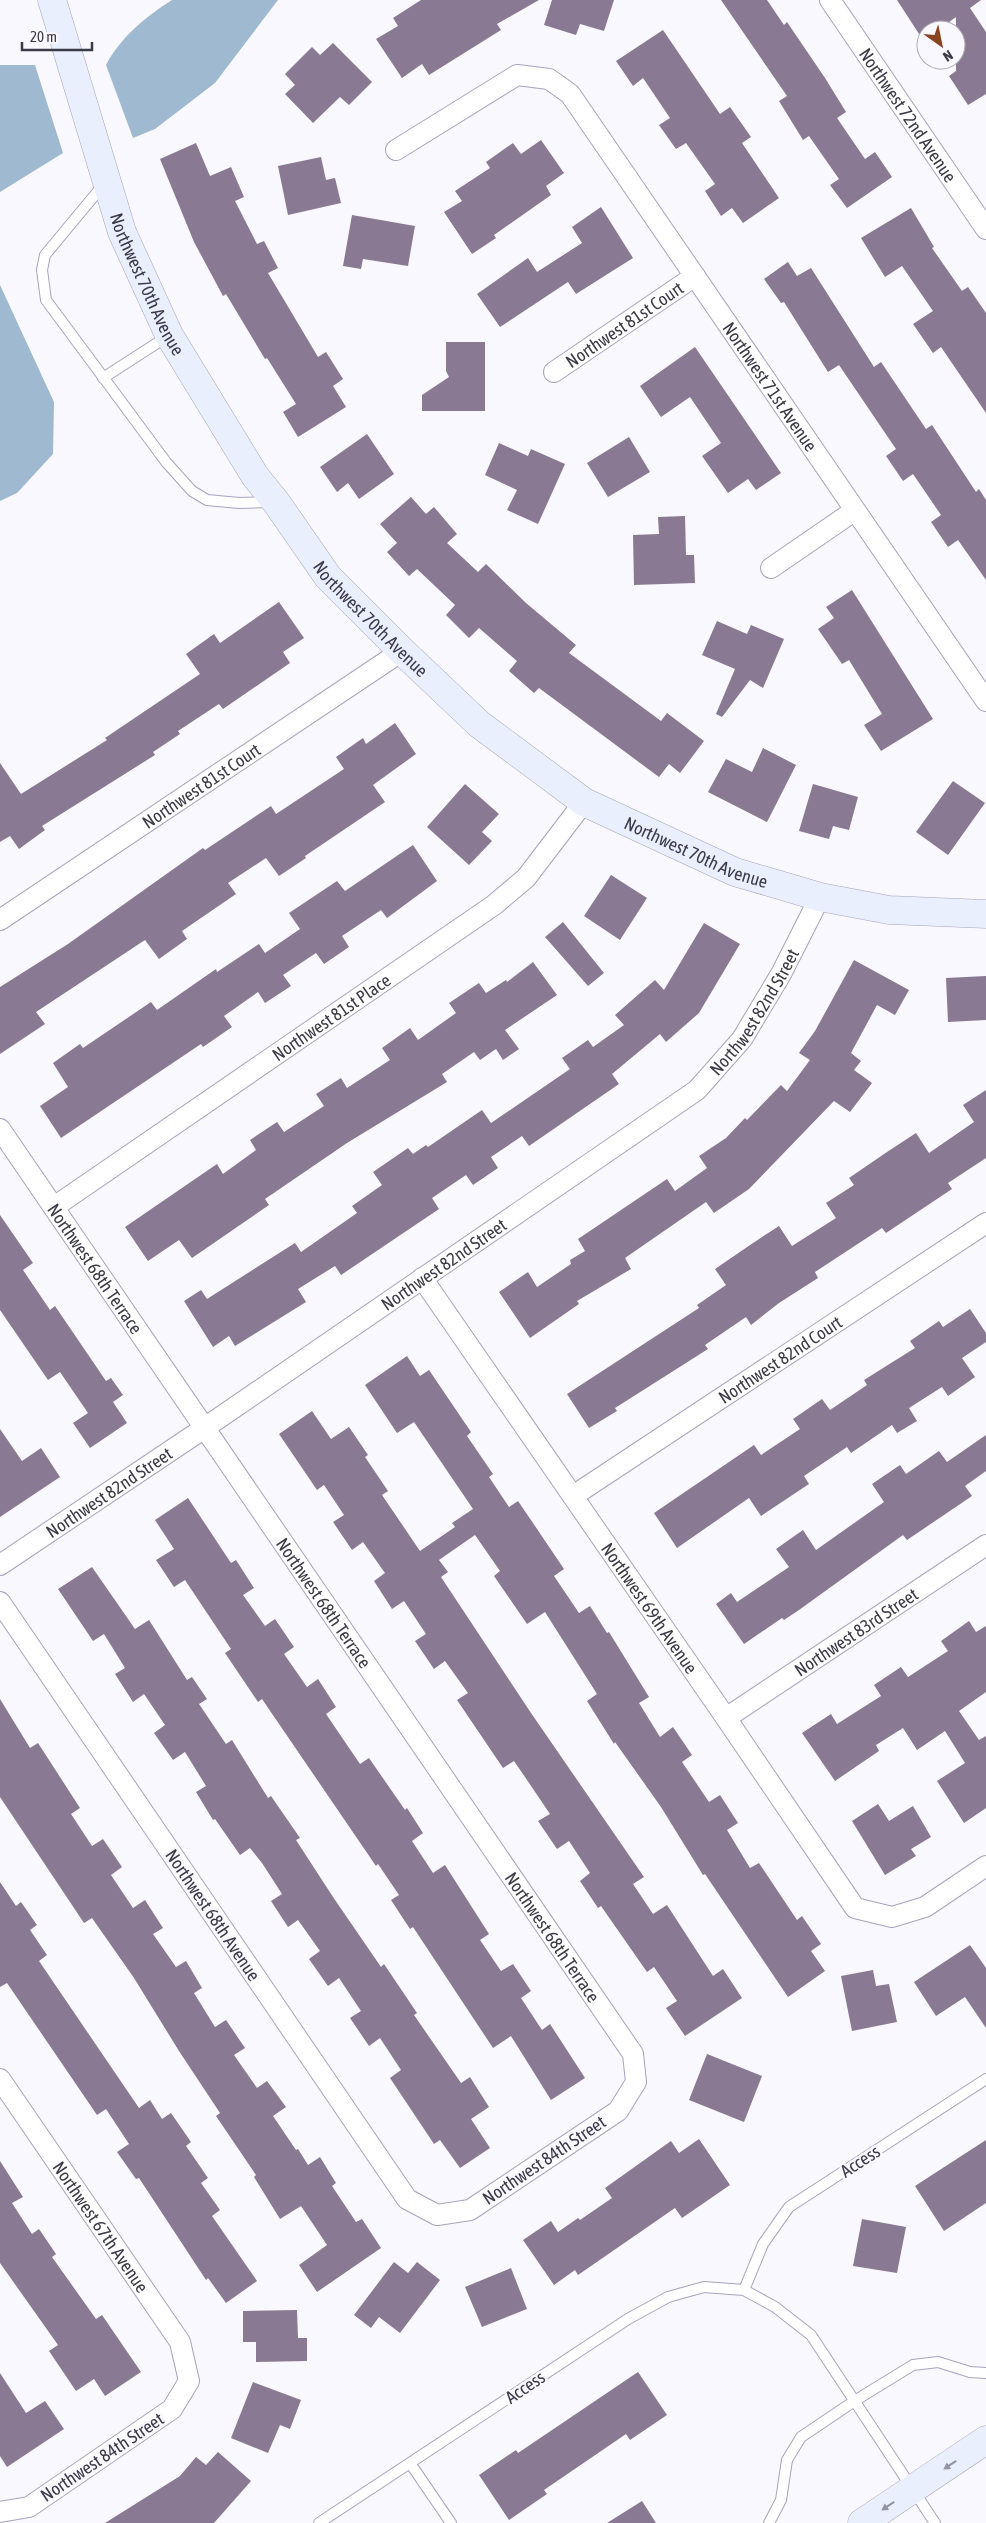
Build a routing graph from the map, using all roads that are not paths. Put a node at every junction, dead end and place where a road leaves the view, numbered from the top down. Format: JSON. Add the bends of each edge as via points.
{"nodes":[{"id":1,"x":52,"y":0,"type":"edge"},
{"id":2,"x":830,"y":0,"type":"edge"},
{"id":3,"x":396,"y":150,"type":"dead end"},
{"id":4,"x":108,"y":179,"type":"junction"},
{"id":5,"x":986,"y":229,"type":"edge"},
{"id":6,"x":695,"y":276,"type":"junction"},
{"id":7,"x":169,"y":336,"type":"junction"},
{"id":8,"x":554,"y":372,"type":"dead end"},
{"id":9,"x":103,"y":378,"type":"junction"},
{"id":10,"x":276,"y":502,"type":"junction"},
{"id":11,"x":854,"y":511,"type":"junction"},
{"id":12,"x":771,"y":568,"type":"dead end"},
{"id":13,"x":402,"y":651,"type":"junction"},
{"id":14,"x":986,"y":701,"type":"edge"},
{"id":15,"x":584,"y":802,"type":"junction"},
{"id":16,"x":820,"y":897,"type":"junction"},
{"id":17,"x":986,"y":914,"type":"edge"},
{"id":18,"x":0,"y":920,"type":"edge"},
{"id":19,"x":0,"y":1129,"type":"edge"},
{"id":20,"x":54,"y":1207,"type":"junction"},
{"id":21,"x":986,"y":1223,"type":"edge"},
{"id":22,"x":422,"y":1278,"type":"junction"},
{"id":23,"x":206,"y":1427,"type":"junction"},
{"id":24,"x":573,"y":1496,"type":"junction"},
{"id":25,"x":986,"y":1545,"type":"edge"},
{"id":26,"x":0,"y":1565,"type":"edge"},
{"id":27,"x":0,"y":1602,"type":"edge"},
{"id":28,"x":726,"y":1718,"type":"junction"},
{"id":29,"x":986,"y":1866,"type":"edge"},
{"id":30,"x":0,"y":2079,"type":"edge"},
{"id":31,"x":986,"y":2079,"type":"edge"},
{"id":32,"x":636,"y":2082,"type":"joint"},
{"id":33,"x":437,"y":2215,"type":"joint"},
{"id":34,"x":744,"y":2290,"type":"junction"},
{"id":35,"x":986,"y":2373,"type":"edge"},
{"id":36,"x":189,"y":2381,"type":"joint"},
{"id":37,"x":856,"y":2400,"type":"junction"},
{"id":38,"x":986,"y":2440,"type":"edge"},
{"id":39,"x":410,"y":2463,"type":"junction"},
{"id":40,"x":913,"y":2489,"type":"junction"},
{"id":41,"x":0,"y":2512,"type":"edge"},
{"id":42,"x":319,"y":2523,"type":"edge"},
{"id":43,"x":451,"y":2523,"type":"edge"},
{"id":44,"x":769,"y":2523,"type":"edge"},
{"id":45,"x":862,"y":2523,"type":"edge"},
{"id":46,"x":935,"y":2523,"type":"edge"}],
"edges":[{"from":1,"to":4,"type":"street","name":"Northwest 70th Avenue"},
{"from":2,"to":5,"type":"street","name":"Northwest 72nd Avenue"},
{"from":3,"to":6,"type":"street","name":"Northwest 71st Avenue","via":[[517,75],[549,79],[570,94]]},
{"from":4,"to":7,"type":"street","name":"Northwest 70th Avenue","via":[[122,232]]},
{"from":4,"to":9,"type":"lane","via":[[45,255],[42,270],[46,300]]},
{"from":6,"to":8,"type":"street","name":"Northwest 81st Court"},
{"from":6,"to":11,"type":"street","name":"Northwest 71st Avenue"},
{"from":7,"to":9,"type":"lane"},
{"from":7,"to":10,"type":"street","name":"Northwest 70th Avenue","via":[[256,476]]},
{"from":9,"to":10,"type":"lane","via":[[192,491],[207,500]]},
{"from":10,"to":13,"type":"street","name":"Northwest 70th Avenue","via":[[328,577]]},
{"from":11,"to":12,"type":"street"},
{"from":11,"to":14,"type":"street","name":"Northwest 71st Avenue"},
{"from":13,"to":15,"type":"street","name":"Northwest 70th Avenue","via":[[479,724]]},
{"from":13,"to":18,"type":"street","name":"Northwest 81st Court"},
{"from":15,"to":16,"type":"street","name":"Northwest 70th Avenue","via":[[735,872]]},
{"from":15,"to":20,"type":"street","name":"Northwest 81st Place","via":[[526,878],[494,906]]},
{"from":16,"to":17,"type":"street","name":"Northwest 70th Avenue","via":[[889,910]]},
{"from":16,"to":22,"type":"street","name":"Northwest 82nd Street","via":[[781,974],[742,1039],[697,1090]]},
{"from":19,"to":20,"type":"street","name":"Northwest 68th Terrace"},
{"from":20,"to":23,"type":"street","name":"Northwest 68th Terrace"},
{"from":21,"to":24,"type":"street","name":"Northwest 82nd Court"},
{"from":22,"to":23,"type":"street","name":"Northwest 82nd Street"},
{"from":22,"to":24,"type":"street","name":"Northwest 69th Avenue"},
{"from":23,"to":26,"type":"street","name":"Northwest 82nd Street"},
{"from":23,"to":32,"type":"street","name":"Northwest 68th Terrace","via":[[633,2054]]},
{"from":24,"to":28,"type":"street","name":"Northwest 69th Avenue"},
{"from":25,"to":28,"type":"street","name":"Northwest 83rd Street"},
{"from":27,"to":33,"type":"street","name":"Northwest 68th Avenue","via":[[407,2199]]},
{"from":28,"to":29,"type":"street","name":"Northwest 69th Avenue","via":[[855,1908],[892,1918],[925,1907]]},
{"from":30,"to":36,"type":"street","name":"Northwest 67th Avenue","via":[[180,2342]]},
{"from":31,"to":34,"type":"lane","name":"Access","via":[[788,2207],[763,2244]]},
{"from":32,"to":33,"type":"street","name":"Northwest 84th Street","via":[[618,2111],[470,2210]]},
{"from":34,"to":37,"type":"lane","name":"Access","via":[[776,2307],[811,2335]]},
{"from":34,"to":39,"type":"lane","name":"Access","via":[[704,2287],[668,2297],[628,2319]]},
{"from":35,"to":37,"type":"lane","via":[[970,2372],[938,2362],[913,2365]]},
{"from":36,"to":41,"type":"street","name":"Northwest 84th Street","via":[[172,2410],[29,2507]]},
{"from":37,"to":40,"type":"lane","name":"Access"},
{"from":37,"to":44,"type":"lane","via":[[801,2437],[787,2460],[781,2500]]},
{"from":38,"to":40,"type":"street","one_way":true},
{"from":39,"to":42,"type":"lane","name":"Access"},
{"from":39,"to":43,"type":"lane"},
{"from":40,"to":45,"type":"street","one_way":true},
{"from":40,"to":46,"type":"lane","name":"Access"}]}
